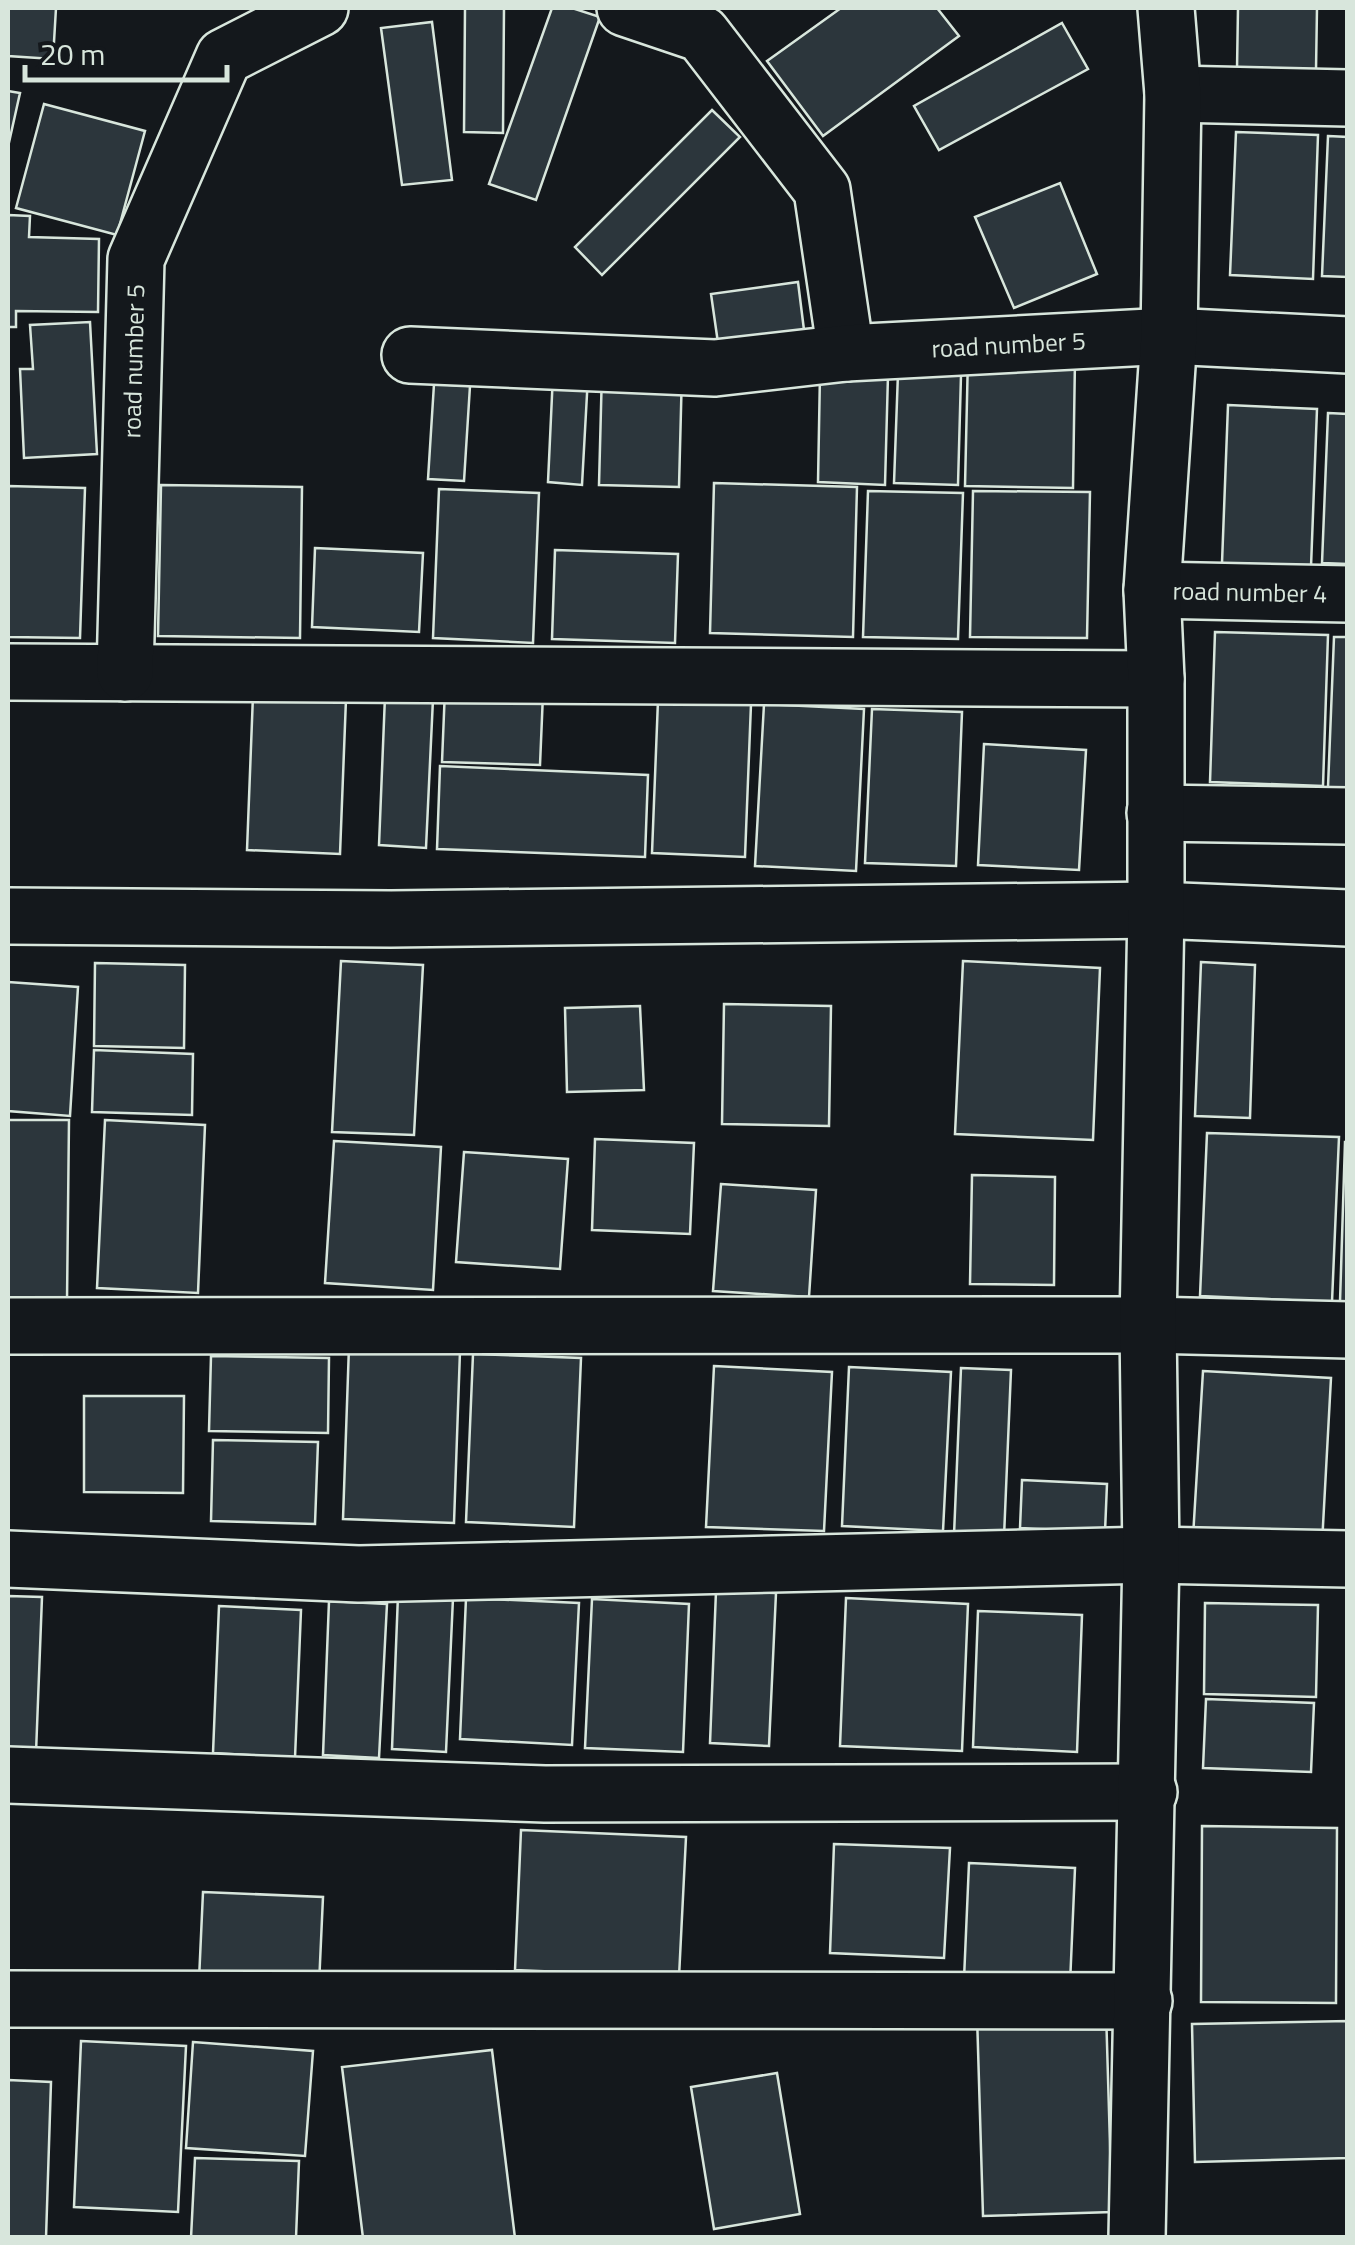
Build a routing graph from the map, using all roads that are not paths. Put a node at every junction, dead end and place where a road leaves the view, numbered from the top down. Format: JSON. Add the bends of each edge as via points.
{"nodes":[{"id":1,"x":320,"y":8,"type":"edge"},
{"id":2,"x":626,"y":8,"type":"edge"},
{"id":3,"x":1166,"y":8,"type":"edge"},
{"id":4,"x":1173,"y":94,"type":"junction"},
{"id":5,"x":1348,"y":98,"type":"edge"},
{"id":6,"x":1169,"y":336,"type":"junction"},
{"id":7,"x":1348,"y":346,"type":"edge"},
{"id":8,"x":846,"y":354,"type":"junction"},
{"id":9,"x":410,"y":355,"type":"dead end"},
{"id":10,"x":1152,"y":590,"type":"junction"},
{"id":11,"x":1348,"y":594,"type":"edge"},
{"id":12,"x":8,"y":672,"type":"edge"},
{"id":13,"x":125,"y":673,"type":"junction"},
{"id":14,"x":1156,"y":679,"type":"junction"},
{"id":15,"x":1155,"y":813,"type":"junction"},
{"id":16,"x":1348,"y":816,"type":"edge"},
{"id":17,"x":1156,"y":910,"type":"junction"},
{"id":18,"x":8,"y":916,"type":"edge"},
{"id":19,"x":1348,"y":918,"type":"edge"},
{"id":20,"x":1148,"y":1325,"type":"junction"},
{"id":21,"x":8,"y":1326,"type":"edge"},
{"id":22,"x":1348,"y":1330,"type":"edge"},
{"id":23,"x":1152,"y":1556,"type":"junction"},
{"id":24,"x":8,"y":1560,"type":"edge"},
{"id":25,"x":1348,"y":1560,"type":"edge"},
{"id":26,"x":8,"y":1776,"type":"edge"},
{"id":27,"x":1149,"y":1792,"type":"junction"},
{"id":28,"x":8,"y":1999,"type":"edge"},
{"id":29,"x":1144,"y":2000,"type":"junction"},
{"id":30,"x":1137,"y":2238,"type":"edge"}],
"edges":[{"from":1,"to":13,"type":"street","name":"road number 5","via":[[224,58],[136,259]]},
{"from":2,"to":8,"type":"street","via":[[702,34],[822,190]]},
{"from":3,"to":4,"type":"street"},
{"from":4,"to":5,"type":"street"},
{"from":4,"to":6,"type":"street"},
{"from":6,"to":7,"type":"street","name":"road number 5"},
{"from":6,"to":8,"type":"street","name":"road number 5"},
{"from":6,"to":10,"type":"street"},
{"from":8,"to":9,"type":"street","name":"road number 5","via":[[714,368]]},
{"from":10,"to":11,"type":"street","name":"road number 4"},
{"from":10,"to":14,"type":"street"},
{"from":12,"to":13,"type":"street"},
{"from":13,"to":14,"type":"street"},
{"from":14,"to":15,"type":"street"},
{"from":15,"to":16,"type":"street"},
{"from":15,"to":17,"type":"street"},
{"from":17,"to":18,"type":"street","via":[[391,919]]},
{"from":17,"to":19,"type":"street"},
{"from":17,"to":20,"type":"street"},
{"from":20,"to":21,"type":"street"},
{"from":20,"to":22,"type":"street"},
{"from":20,"to":23,"type":"street"},
{"from":23,"to":24,"type":"street","via":[[359,1574]]},
{"from":23,"to":25,"type":"street"},
{"from":23,"to":27,"type":"street"},
{"from":26,"to":27,"type":"street","via":[[545,1794]]},
{"from":27,"to":29,"type":"street"},
{"from":28,"to":29,"type":"street"},
{"from":29,"to":30,"type":"street"}]}
